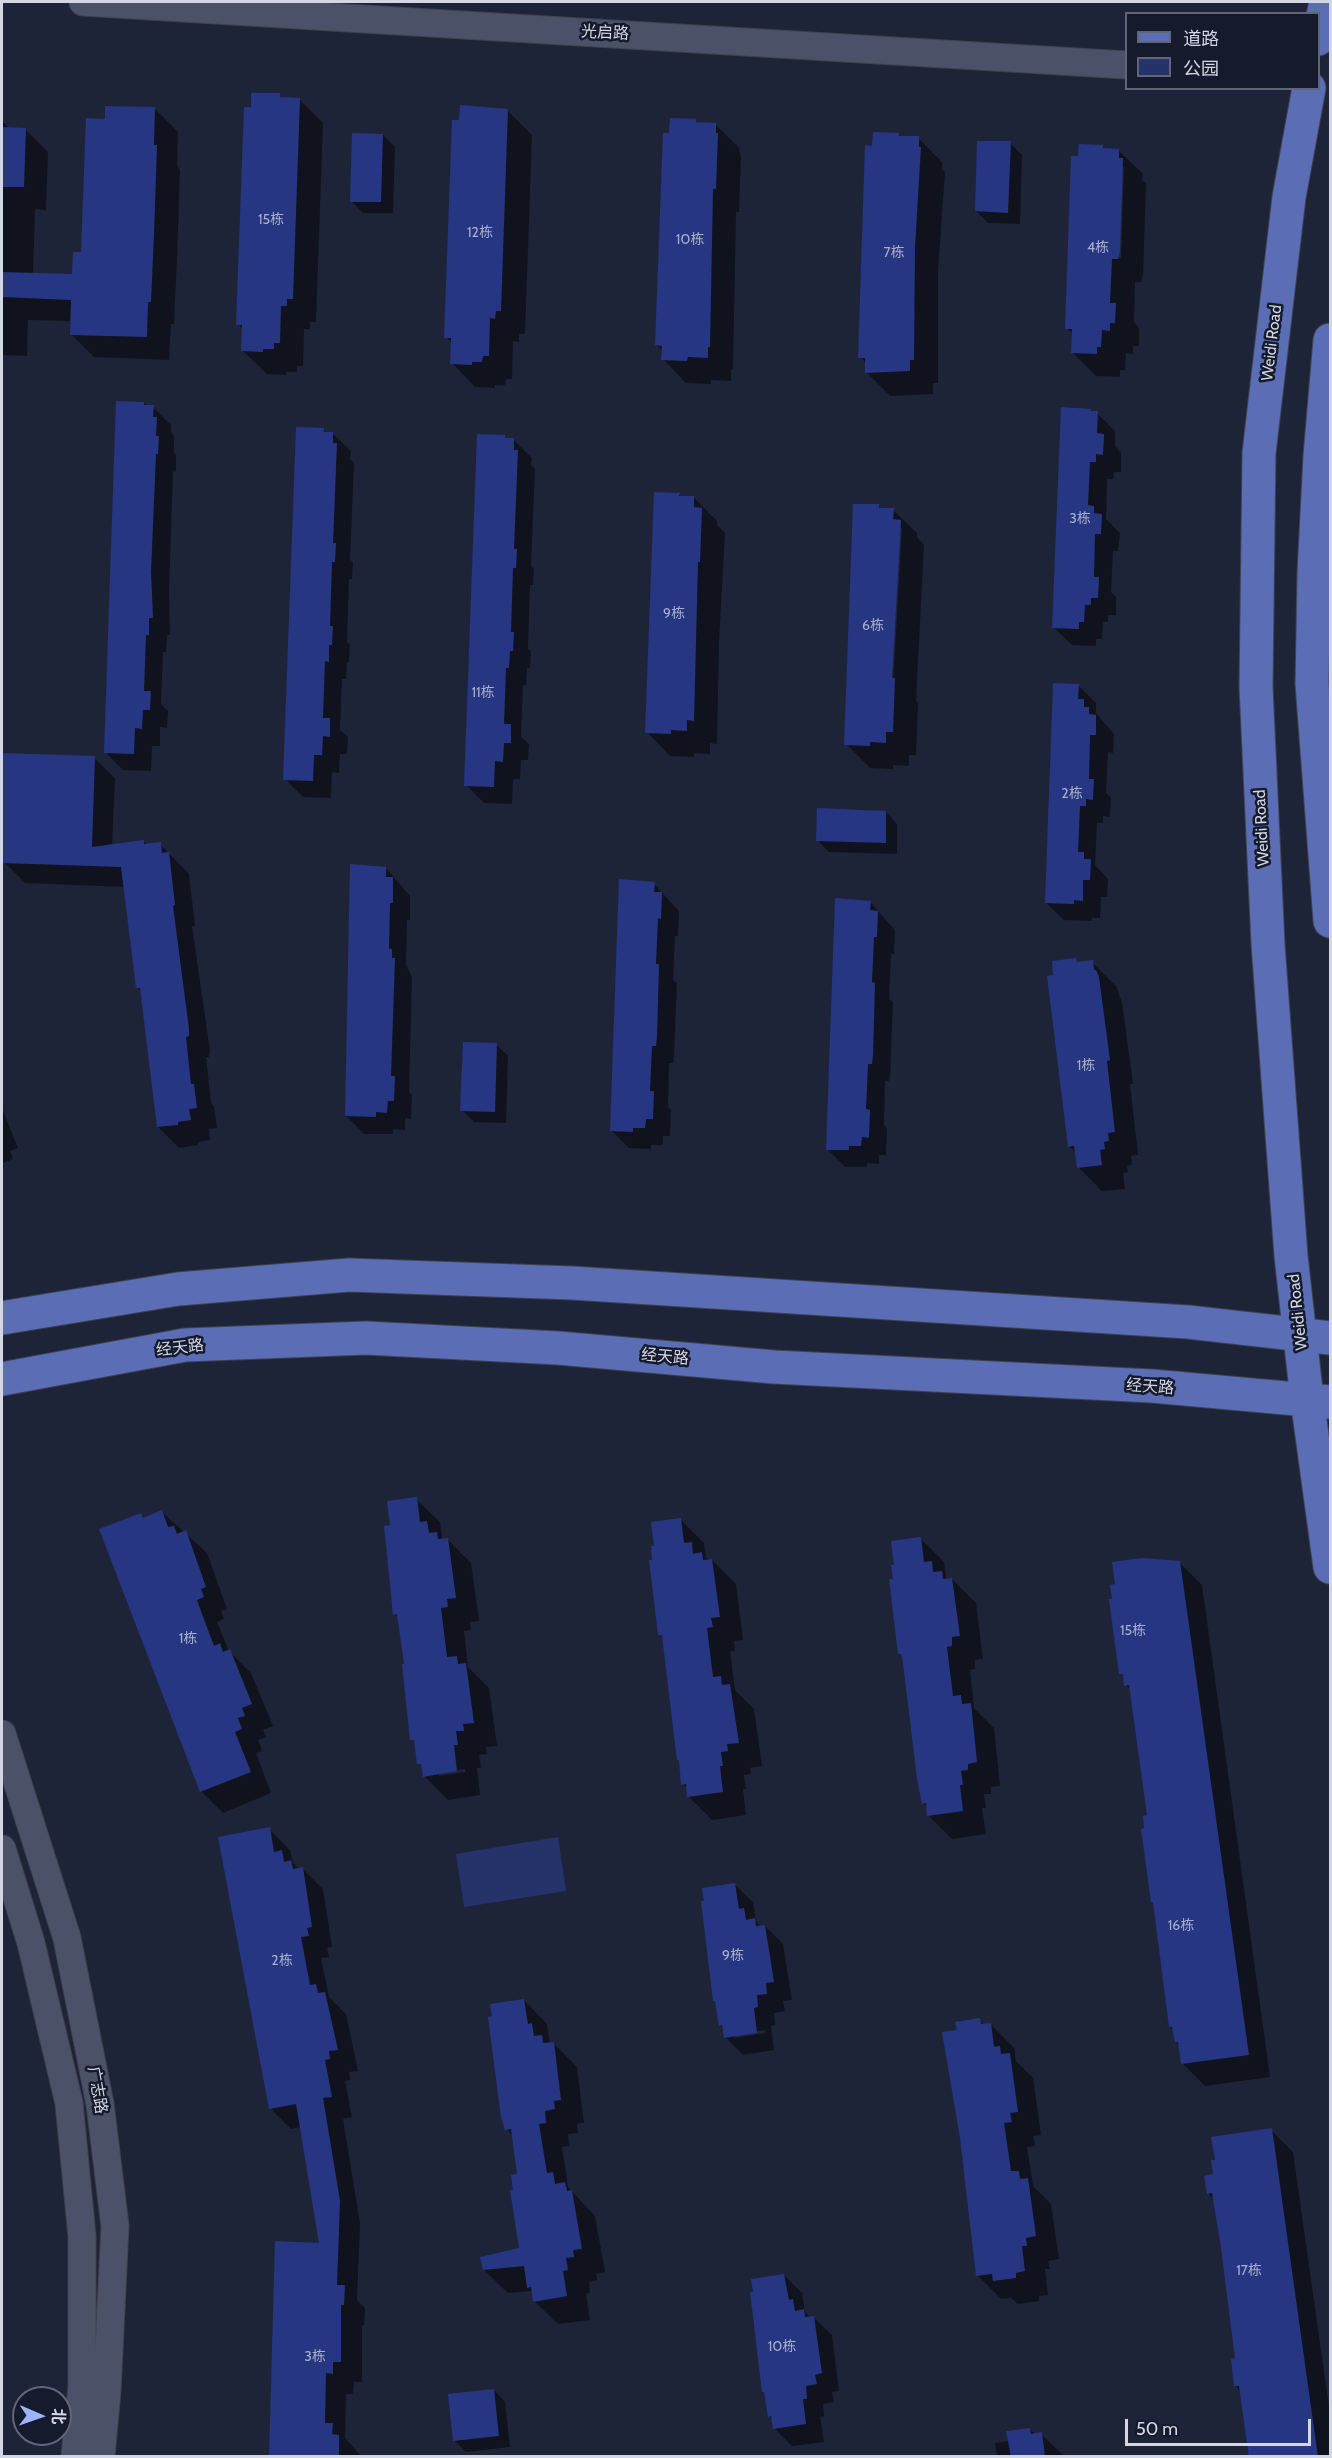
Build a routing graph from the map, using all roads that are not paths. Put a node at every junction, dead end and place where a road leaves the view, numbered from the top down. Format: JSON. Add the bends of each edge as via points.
{"nodes":[{"id":1,"x":83,"y":2,"type":"edge"},
{"id":2,"x":1326,"y":2,"type":"edge"},
{"id":3,"x":1320,"y":30,"type":"edge"},
{"id":4,"x":1125,"y":65,"type":"edge"},
{"id":5,"x":1309,"y":90,"type":"edge"},
{"id":6,"x":1330,"y":340,"type":"edge"},
{"id":7,"x":1330,"y":921,"type":"edge"},
{"id":8,"x":2,"y":1318,"type":"edge"},
{"id":9,"x":1315,"y":1335,"type":"edge"},
{"id":10,"x":2,"y":1379,"type":"edge"},
{"id":11,"x":1318,"y":1401,"type":"edge"},
{"id":12,"x":1330,"y":1567,"type":"edge"},
{"id":13,"x":2,"y":1734,"type":"edge"},
{"id":14,"x":2,"y":1849,"type":"edge"},
{"id":15,"x":75,"y":2457,"type":"edge"},
{"id":16,"x":101,"y":2457,"type":"edge"}],
"edges":[{"from":1,"to":4,"type":"street","name":"光启路"},
{"from":2,"to":3,"type":"main road"},
{"from":5,"to":9,"type":"main road","name":"Weidi Road","via":[[1289,197],[1259,453],[1256,675],[1268,944],[1291,1256]]},
{"from":6,"to":7,"type":"main road","via":[[1320,456],[1312,684]]},
{"from":8,"to":9,"type":"main road","via":[[178,1289],[349,1275],[596,1285],[1188,1322]]},
{"from":9,"to":11,"type":"main road","name":"Weidi Road"},
{"from":10,"to":11,"type":"main road","name":"经天路","via":[[185,1345],[366,1338],[558,1348],[774,1367],[1152,1386]]},
{"from":11,"to":12,"type":"main road","name":"Weidi Road"},
{"from":13,"to":16,"type":"street","name":"广志路","via":[[68,1938],[100,2104],[115,2226]]},
{"from":14,"to":15,"type":"street","name":"广志路","via":[[31,1943],[69,2103],[82,2236],[82,2386]]}]}
